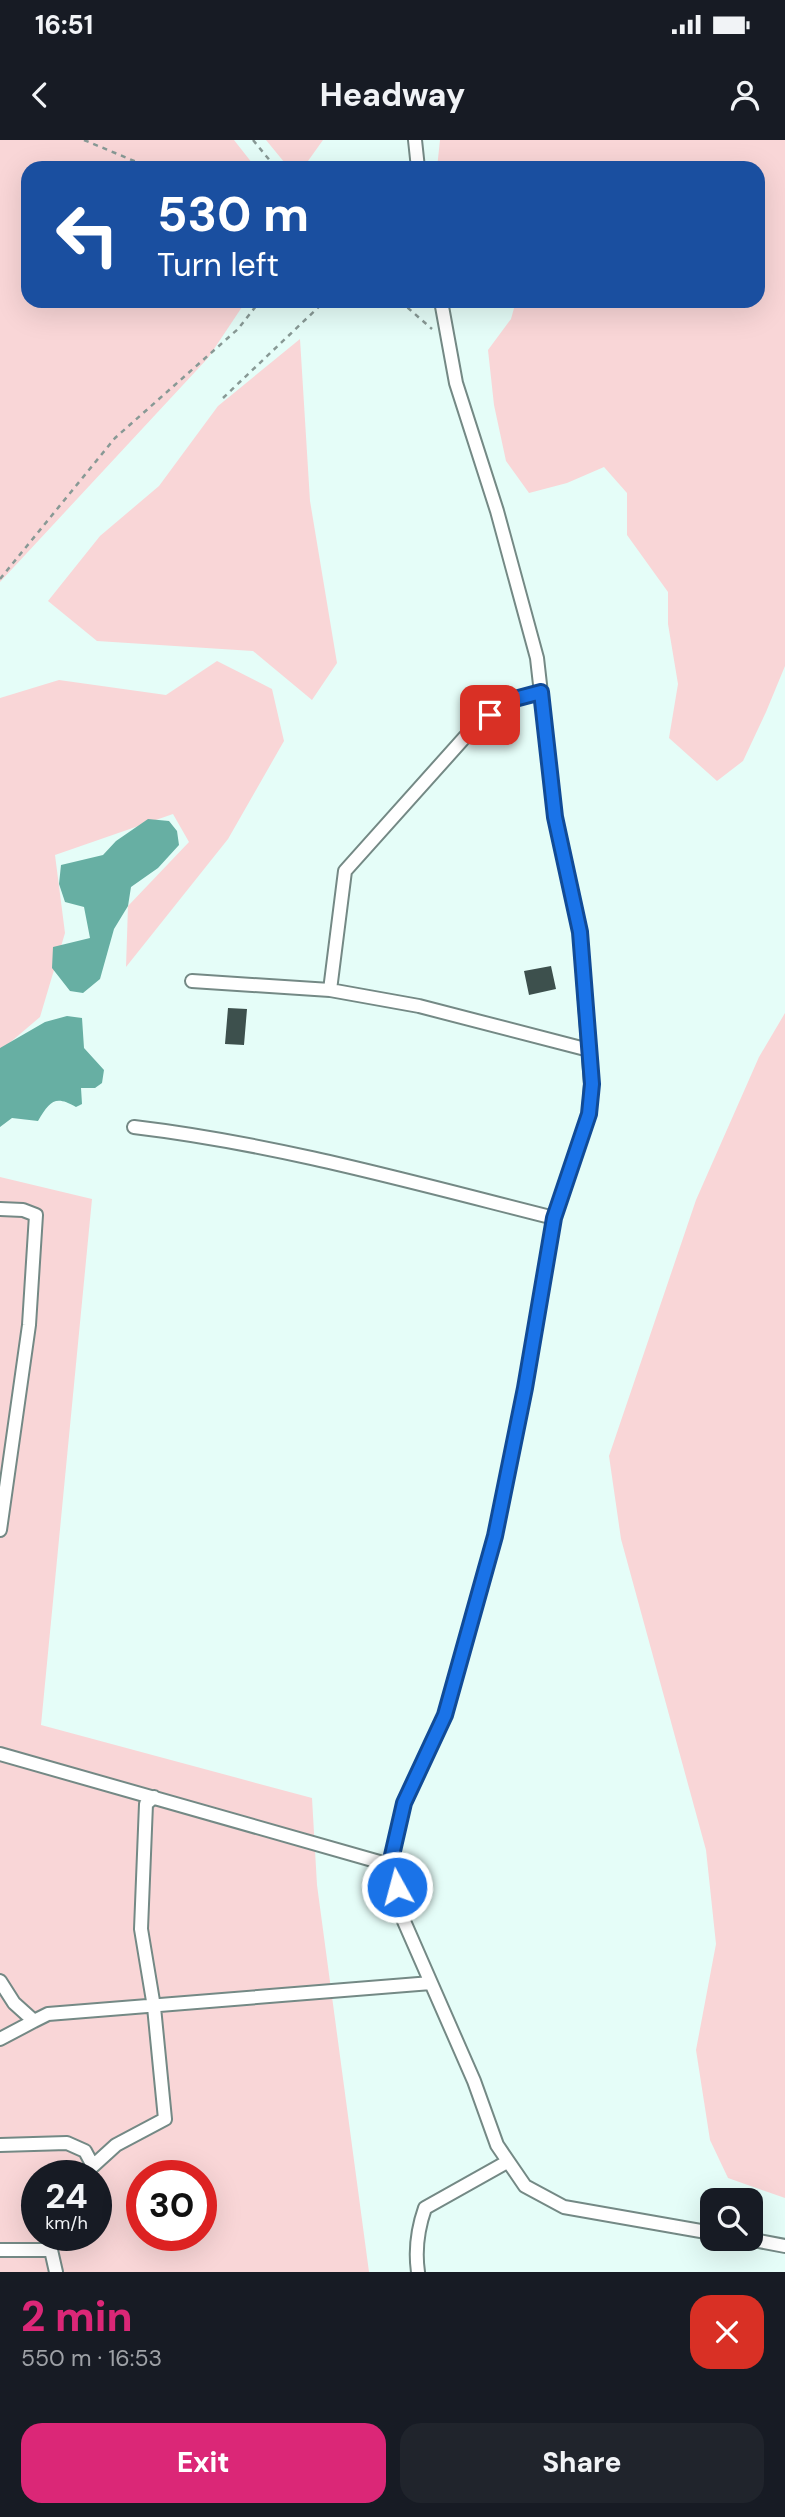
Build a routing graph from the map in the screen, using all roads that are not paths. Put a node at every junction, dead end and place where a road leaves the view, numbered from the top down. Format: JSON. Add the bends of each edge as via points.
{"nodes":[{"id":1,"x":415,"y":140,"type":"edge"},
{"id":2,"x":417,"y":161,"type":"edge"},
{"id":3,"x":442,"y":308,"type":"edge"},
{"id":4,"x":541,"y":692,"type":"junction"},
{"id":5,"x":192,"y":981,"type":"dead end"},
{"id":6,"x":330,"y":990,"type":"junction"},
{"id":7,"x":589,"y":1050,"type":"junction"},
{"id":8,"x":134,"y":1127,"type":"dead end"},
{"id":9,"x":0,"y":1209,"type":"edge"},
{"id":10,"x":554,"y":1218,"type":"junction"},
{"id":11,"x":0,"y":1530,"type":"edge"},
{"id":12,"x":0,"y":1754,"type":"edge"},
{"id":13,"x":154,"y":1797,"type":"junction"},
{"id":14,"x":390,"y":1864,"type":"junction"},
{"id":15,"x":0,"y":1981,"type":"edge"},
{"id":16,"x":431,"y":1983,"type":"junction"},
{"id":17,"x":154,"y":2007,"type":"junction"},
{"id":18,"x":34,"y":2021,"type":"junction"},
{"id":19,"x":0,"y":2039,"type":"edge"},
{"id":20,"x":0,"y":2145,"type":"edge"},
{"id":21,"x":86,"y":2160,"type":"edge"},
{"id":22,"x":100,"y":2160,"type":"edge"},
{"id":23,"x":508,"y":2162,"type":"junction"},
{"id":24,"x":700,"y":2231,"type":"edge"},
{"id":25,"x":763,"y":2242,"type":"edge"},
{"id":26,"x":785,"y":2246,"type":"edge"},
{"id":27,"x":0,"y":2250,"type":"edge"},
{"id":28,"x":21,"y":2250,"type":"edge"},
{"id":29,"x":51,"y":2251,"type":"edge"},
{"id":30,"x":56,"y":2272,"type":"edge"},
{"id":31,"x":418,"y":2272,"type":"edge"}],
"edges":[{"from":1,"to":2,"type":"street"},
{"from":3,"to":4,"type":"street","via":[[456,383],[497,512],[537,658]]},
{"from":4,"to":6,"type":"street","via":[[507,701],[473,728],[345,871]]},
{"from":4,"to":7,"type":"street","via":[[555,817],[580,932]]},
{"from":5,"to":6,"type":"street"},
{"from":6,"to":7,"type":"street","via":[[419,1006]]},
{"from":7,"to":10,"type":"street","via":[[589,1114]]},
{"from":8,"to":10,"type":"street","via":[[309,1157]]},
{"from":9,"to":11,"type":"street","via":[[36,1215],[29,1325]]},
{"from":10,"to":14,"type":"street","via":[[495,1536],[445,1715],[404,1803]]},
{"from":12,"to":13,"type":"street"},
{"from":13,"to":14,"type":"street"},
{"from":13,"to":17,"type":"street","via":[[146,1804],[141,1929]]},
{"from":14,"to":16,"type":"street","via":[[403,1919]]},
{"from":15,"to":18,"type":"street","via":[[14,2003]]},
{"from":16,"to":17,"type":"street"},
{"from":16,"to":23,"type":"street"},
{"from":17,"to":18,"type":"street","via":[[48,2014]]},
{"from":17,"to":22,"type":"street","via":[[165,2119],[116,2145]]},
{"from":18,"to":19,"type":"street"},
{"from":20,"to":21,"type":"street","via":[[67,2144],[85,2151]]},
{"from":23,"to":24,"type":"street","via":[[525,2186],[565,2207]]},
{"from":23,"to":31,"type":"street","via":[[425,2208]]},
{"from":25,"to":26,"type":"street"},
{"from":27,"to":28,"type":"street"},
{"from":29,"to":30,"type":"street"}]}
